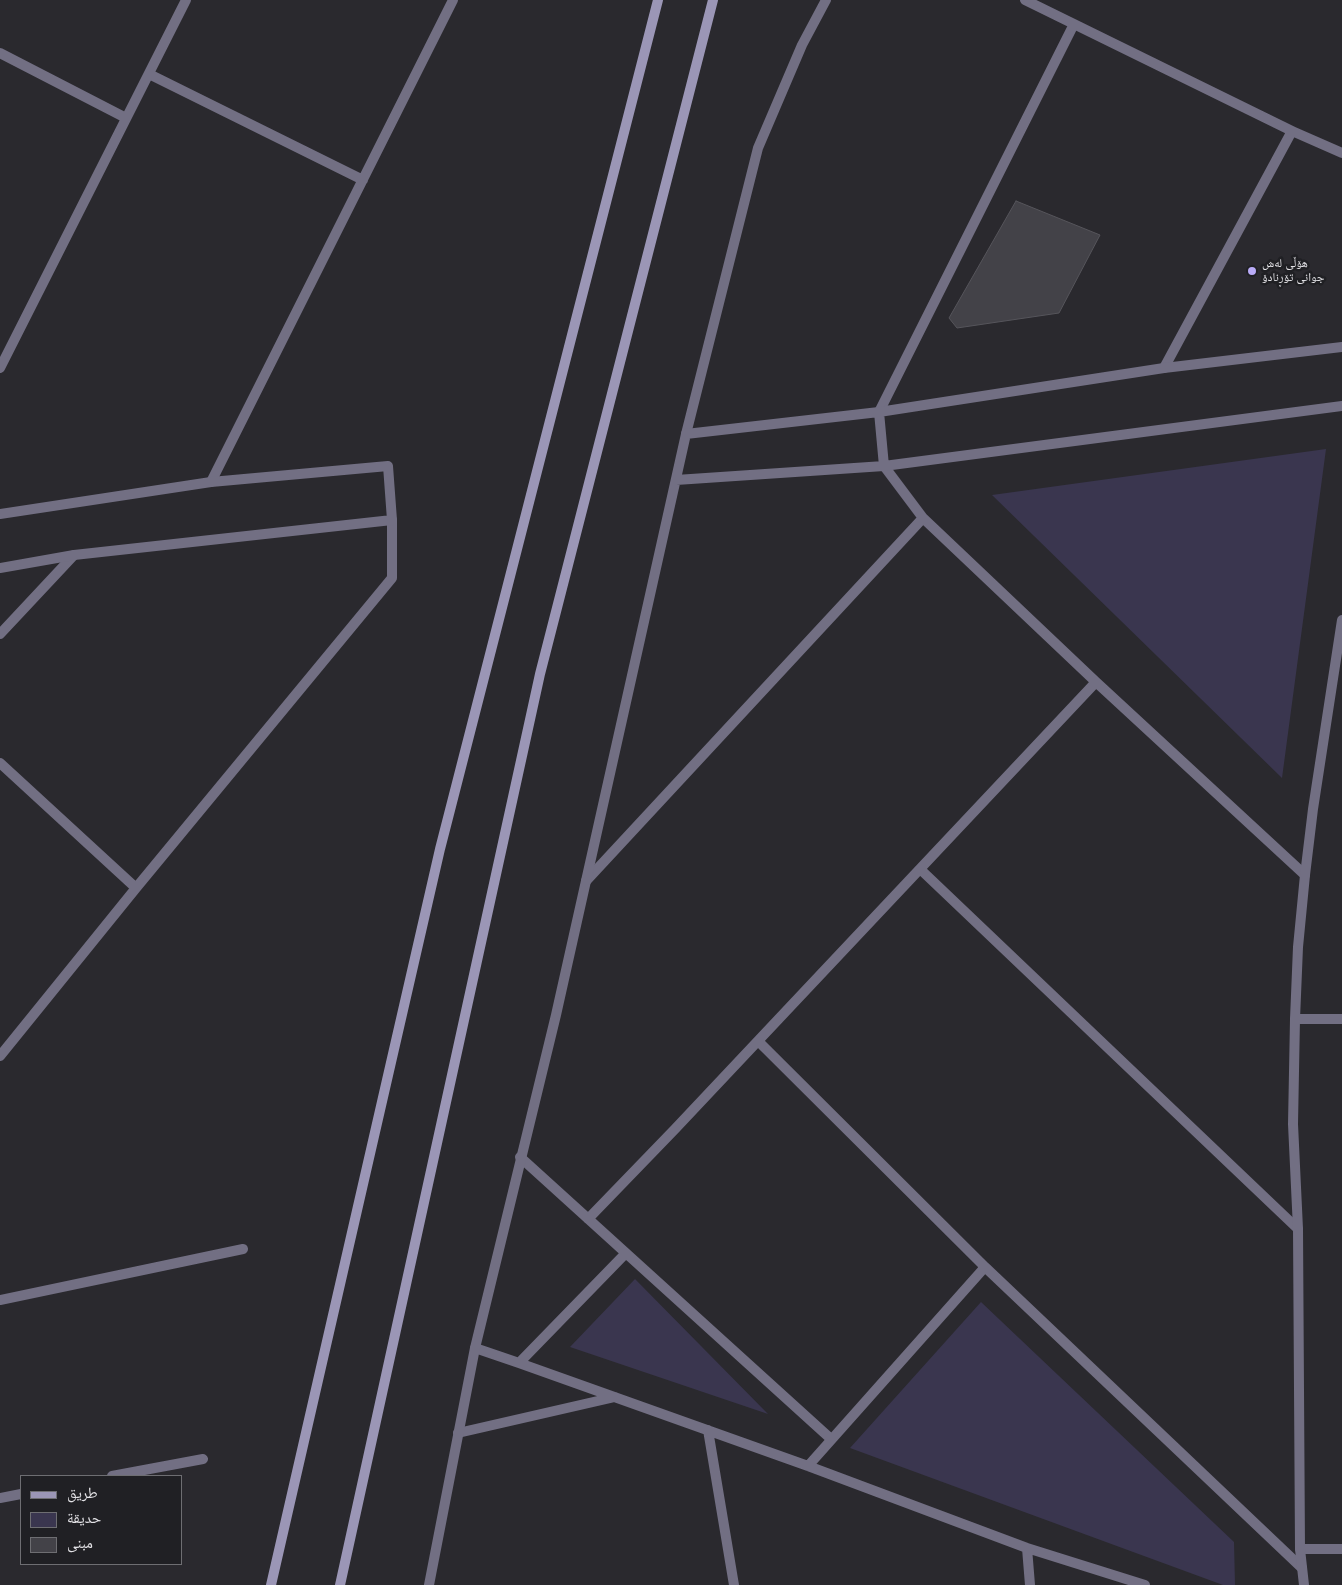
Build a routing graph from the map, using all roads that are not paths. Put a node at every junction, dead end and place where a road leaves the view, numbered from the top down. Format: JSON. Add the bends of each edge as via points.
{"nodes":[{"id":1,"x":186,"y":0,"type":"edge"},
{"id":2,"x":454,"y":0,"type":"edge"},
{"id":3,"x":658,"y":0,"type":"edge"},
{"id":4,"x":713,"y":0,"type":"edge"},
{"id":5,"x":826,"y":0,"type":"edge"},
{"id":6,"x":1025,"y":0,"type":"edge"},
{"id":7,"x":1074,"y":24,"type":"junction"},
{"id":8,"x":0,"y":53,"type":"edge"},
{"id":9,"x":148,"y":74,"type":"junction"},
{"id":10,"x":126,"y":118,"type":"junction"},
{"id":11,"x":1292,"y":131,"type":"junction"},
{"id":12,"x":1342,"y":153,"type":"edge"},
{"id":13,"x":362,"y":180,"type":"junction"},
{"id":14,"x":1342,"y":347,"type":"edge"},
{"id":15,"x":0,"y":368,"type":"edge"},
{"id":16,"x":1164,"y":368,"type":"junction"},
{"id":17,"x":1342,"y":406,"type":"edge"},
{"id":18,"x":879,"y":412,"type":"junction"},
{"id":19,"x":686,"y":434,"type":"junction"},
{"id":20,"x":884,"y":466,"type":"junction"},
{"id":21,"x":676,"y":480,"type":"junction"},
{"id":22,"x":211,"y":482,"type":"junction"},
{"id":23,"x":0,"y":514,"type":"edge"},
{"id":24,"x":923,"y":518,"type":"junction"},
{"id":25,"x":392,"y":520,"type":"junction"},
{"id":26,"x":74,"y":555,"type":"junction"},
{"id":27,"x":0,"y":568,"type":"edge"},
{"id":28,"x":1342,"y":620,"type":"edge"},
{"id":29,"x":0,"y":634,"type":"edge"},
{"id":30,"x":1096,"y":682,"type":"junction"},
{"id":31,"x":0,"y":763,"type":"edge"},
{"id":32,"x":920,"y":869,"type":"junction"},
{"id":33,"x":1305,"y":875,"type":"junction"},
{"id":34,"x":586,"y":881,"type":"junction"},
{"id":35,"x":136,"y":888,"type":"junction"},
{"id":36,"x":1295,"y":1019,"type":"junction"},
{"id":37,"x":1342,"y":1019,"type":"edge"},
{"id":38,"x":758,"y":1041,"type":"junction"},
{"id":39,"x":0,"y":1056,"type":"edge"},
{"id":40,"x":520,"y":1157,"type":"junction"},
{"id":41,"x":588,"y":1219,"type":"junction"},
{"id":42,"x":1298,"y":1228,"type":"junction"},
{"id":43,"x":243,"y":1249,"type":"dead end"},
{"id":44,"x":626,"y":1253,"type":"junction"},
{"id":45,"x":985,"y":1267,"type":"junction"},
{"id":46,"x":0,"y":1300,"type":"edge"},
{"id":47,"x":474,"y":1348,"type":"junction"},
{"id":48,"x":519,"y":1362,"type":"junction"},
{"id":49,"x":616,"y":1397,"type":"junction"},
{"id":50,"x":708,"y":1430,"type":"junction"},
{"id":51,"x":458,"y":1434,"type":"junction"},
{"id":52,"x":831,"y":1440,"type":"junction"},
{"id":53,"x":203,"y":1459,"type":"dead end"},
{"id":54,"x":808,"y":1466,"type":"junction"},
{"id":55,"x":117,"y":1475,"type":"edge"},
{"id":56,"x":20,"y":1494,"type":"edge"},
{"id":57,"x":0,"y":1498,"type":"edge"},
{"id":58,"x":1026,"y":1548,"type":"junction"},
{"id":59,"x":1300,"y":1549,"type":"junction"},
{"id":60,"x":1342,"y":1549,"type":"edge"},
{"id":61,"x":1302,"y":1568,"type":"junction"},
{"id":62,"x":271,"y":1585,"type":"edge"},
{"id":63,"x":340,"y":1585,"type":"edge"},
{"id":64,"x":429,"y":1585,"type":"edge"},
{"id":65,"x":734,"y":1585,"type":"edge"},
{"id":66,"x":1030,"y":1585,"type":"edge"},
{"id":67,"x":1145,"y":1585,"type":"edge"},
{"id":68,"x":1304,"y":1585,"type":"edge"}],
"edges":[{"from":1,"to":9,"type":"street"},
{"from":2,"to":13,"type":"street"},
{"from":3,"to":62,"type":"main road","via":[[440,849]]},
{"from":4,"to":63,"type":"main road","via":[[540,674]]},
{"from":5,"to":19,"type":"street","via":[[802,46],[758,148]]},
{"from":6,"to":7,"type":"street"},
{"from":7,"to":11,"type":"street"},
{"from":7,"to":18,"type":"street"},
{"from":8,"to":10,"type":"street"},
{"from":9,"to":10,"type":"street"},
{"from":9,"to":13,"type":"street"},
{"from":10,"to":15,"type":"street"},
{"from":11,"to":12,"type":"street"},
{"from":11,"to":16,"type":"street"},
{"from":13,"to":22,"type":"street"},
{"from":14,"to":16,"type":"street"},
{"from":16,"to":18,"type":"street"},
{"from":17,"to":20,"type":"street"},
{"from":18,"to":19,"type":"street"},
{"from":18,"to":20,"type":"street"},
{"from":19,"to":21,"type":"street"},
{"from":20,"to":21,"type":"street"},
{"from":20,"to":24,"type":"street"},
{"from":21,"to":34,"type":"street"},
{"from":22,"to":23,"type":"street"},
{"from":22,"to":25,"type":"street","via":[[388,466]]},
{"from":24,"to":30,"type":"street"},
{"from":24,"to":34,"type":"street"},
{"from":25,"to":26,"type":"street"},
{"from":25,"to":35,"type":"street","via":[[392,578]]},
{"from":26,"to":27,"type":"street"},
{"from":26,"to":29,"type":"street"},
{"from":28,"to":33,"type":"street"},
{"from":30,"to":32,"type":"street"},
{"from":30,"to":33,"type":"street"},
{"from":31,"to":35,"type":"street"},
{"from":32,"to":38,"type":"street"},
{"from":32,"to":42,"type":"street"},
{"from":33,"to":36,"type":"street"},
{"from":34,"to":40,"type":"street"},
{"from":35,"to":39,"type":"street"},
{"from":36,"to":37,"type":"street"},
{"from":36,"to":42,"type":"street","via":[[1294,1124]]},
{"from":38,"to":41,"type":"street"},
{"from":38,"to":45,"type":"street"},
{"from":40,"to":41,"type":"street"},
{"from":40,"to":47,"type":"street"},
{"from":41,"to":44,"type":"street"},
{"from":42,"to":59,"type":"street"},
{"from":43,"to":46,"type":"street"},
{"from":44,"to":48,"type":"street"},
{"from":44,"to":52,"type":"street"},
{"from":45,"to":52,"type":"street"},
{"from":45,"to":61,"type":"street"},
{"from":47,"to":48,"type":"street"},
{"from":47,"to":51,"type":"street"},
{"from":48,"to":49,"type":"street"},
{"from":49,"to":50,"type":"street"},
{"from":49,"to":51,"type":"street"},
{"from":50,"to":54,"type":"street"},
{"from":50,"to":65,"type":"street"},
{"from":51,"to":64,"type":"street"},
{"from":52,"to":54,"type":"street"},
{"from":53,"to":55,"type":"street"},
{"from":54,"to":58,"type":"street"},
{"from":56,"to":57,"type":"street"},
{"from":58,"to":66,"type":"street"},
{"from":58,"to":67,"type":"street"},
{"from":59,"to":60,"type":"street"},
{"from":59,"to":61,"type":"street"},
{"from":61,"to":68,"type":"street"}]}
